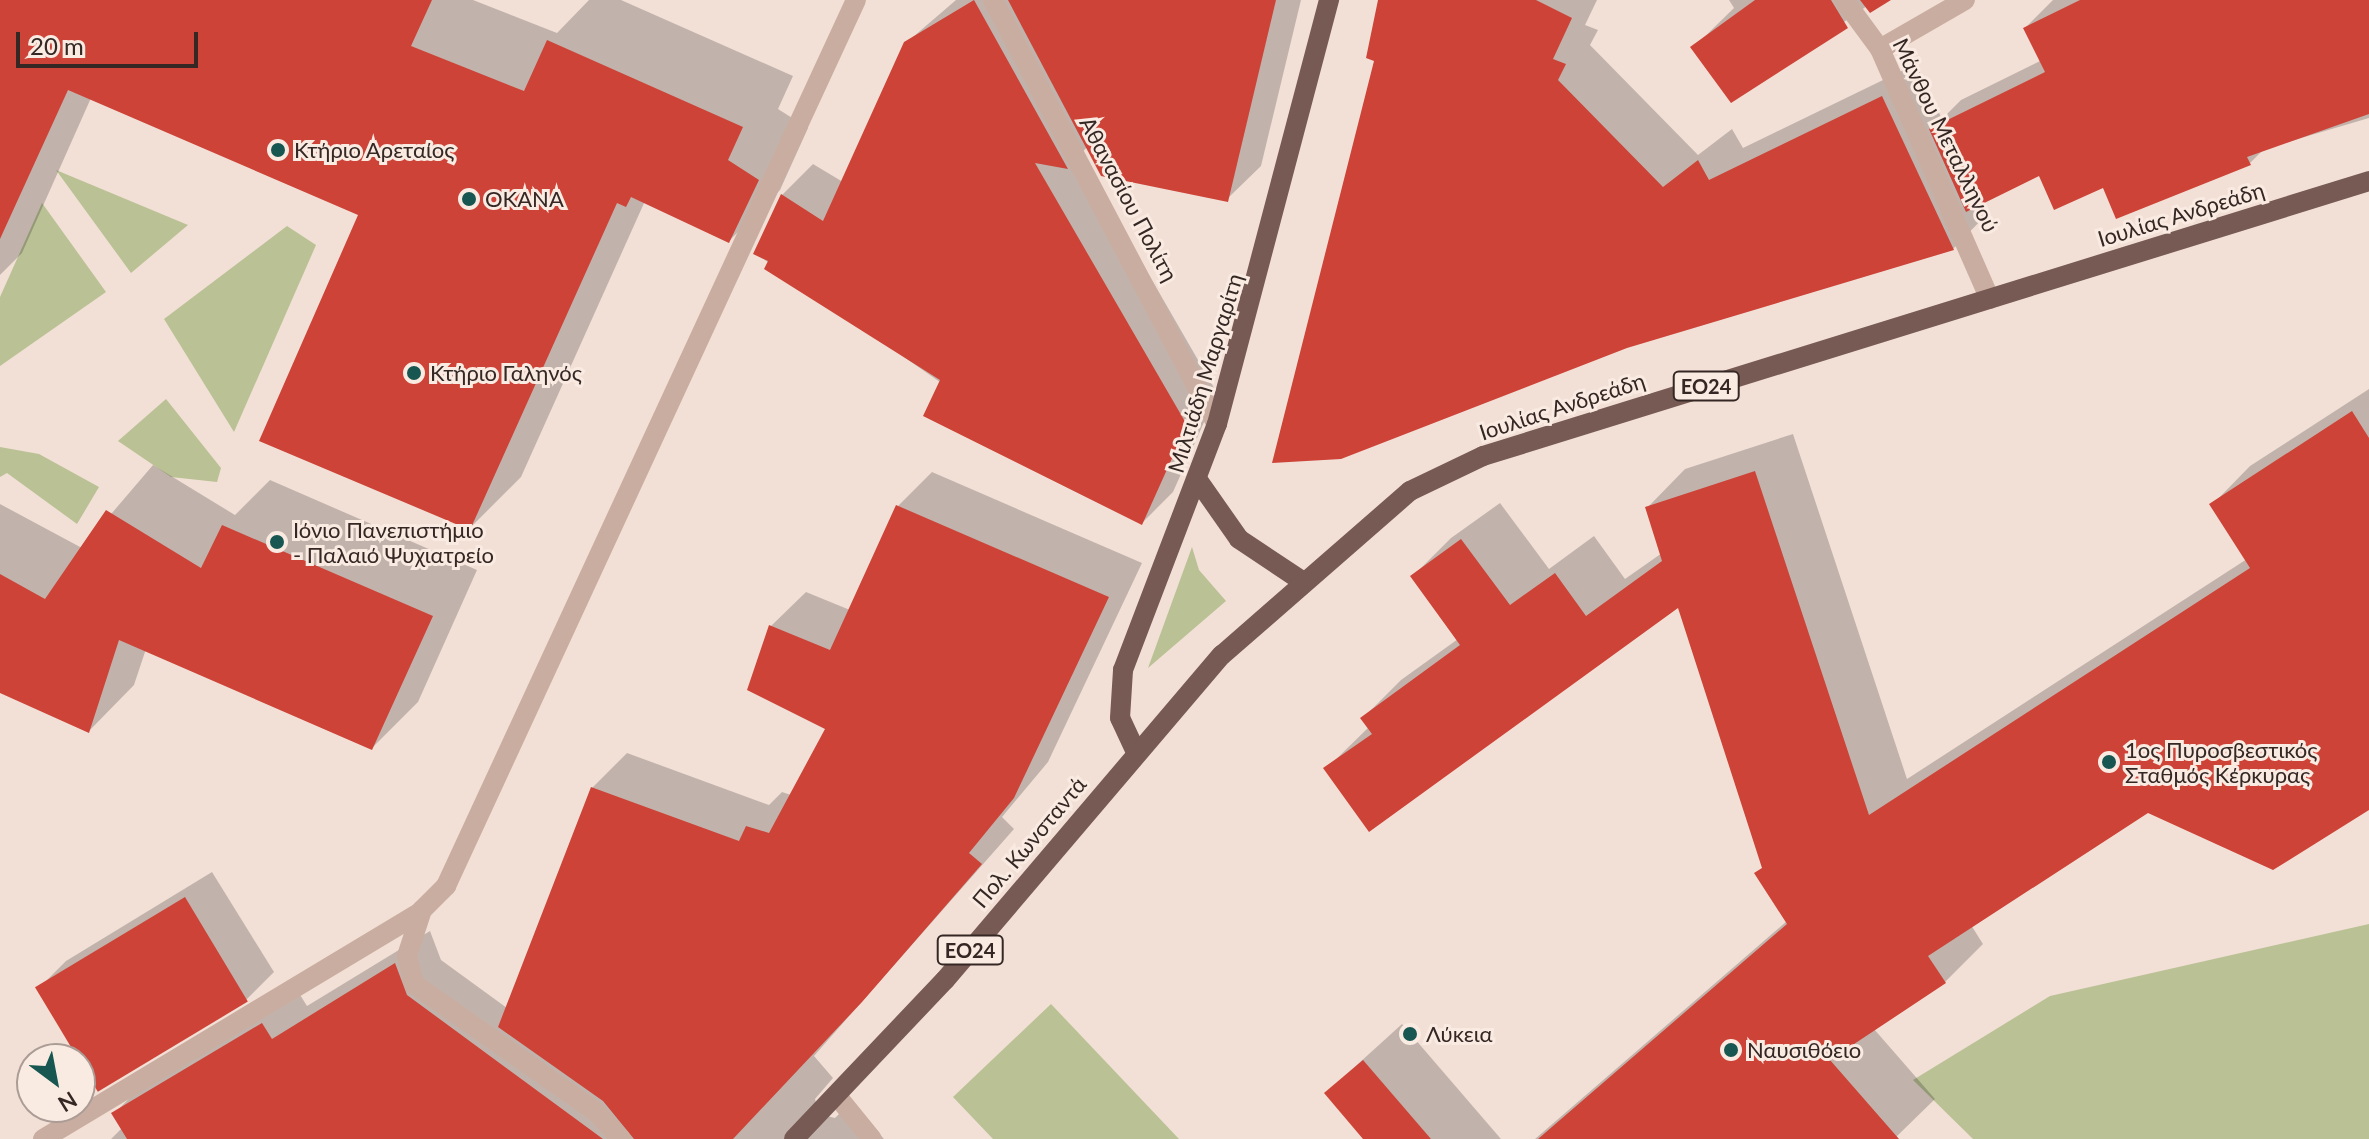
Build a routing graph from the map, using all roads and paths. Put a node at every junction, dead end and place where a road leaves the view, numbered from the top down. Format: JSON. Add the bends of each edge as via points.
{"nodes":[{"id":1,"x":856,"y":0,"type":"edge"},
{"id":2,"x":993,"y":0,"type":"edge"},
{"id":3,"x":1329,"y":0,"type":"edge"},
{"id":4,"x":1844,"y":0,"type":"edge"},
{"id":5,"x":1965,"y":0,"type":"edge"},
{"id":6,"x":1880,"y":49,"type":"junction"},
{"id":7,"x":2369,"y":181,"type":"edge"},
{"id":8,"x":1990,"y":299,"type":"junction"},
{"id":9,"x":1217,"y":424,"type":"junction"},
{"id":10,"x":1197,"y":479,"type":"junction"},
{"id":11,"x":1302,"y":581,"type":"junction"},
{"id":12,"x":1135,"y":750,"type":"junction"},
{"id":13,"x":422,"y":910,"type":"junction"},
{"id":14,"x":837,"y":1096,"type":"junction"},
{"id":15,"x":43,"y":1139,"type":"edge"},
{"id":16,"x":621,"y":1139,"type":"edge"},
{"id":17,"x":794,"y":1139,"type":"edge"},
{"id":18,"x":872,"y":1139,"type":"edge"}],
"edges":[{"from":1,"to":13,"type":"street","via":[[466,851]]},
{"from":2,"to":9,"type":"street","name":"Αθανασίου Πολίτη"},
{"from":3,"to":9,"type":"main road","name":"Μιλτιάδη Μαργαρίτη"},
{"from":4,"to":6,"type":"street","name":"Μάνθου Μεταλληνού"},
{"from":5,"to":6,"type":"street"},
{"from":6,"to":8,"type":"street","name":"Μάνθου Μεταλληνού"},
{"from":7,"to":8,"type":"main road","name":"Ιουλίας Ανδρεάδη","number":"ΕΟ24"},
{"from":8,"to":11,"type":"main road","name":"Ιουλίας Ανδρεάδη","number":"ΕΟ24","via":[[1483,456],[1410,491]]},
{"from":9,"to":10,"type":"main road","name":"Μιλτιάδη Μαργαρίτη"},
{"from":10,"to":11,"type":"main road","via":[[1239,539]]},
{"from":10,"to":12,"type":"main road","name":"Μιλτιάδη Μαργαρίτη","via":[[1123,670],[1120,718]]},
{"from":11,"to":12,"type":"main road","name":"Ιουλίας Ανδρεάδη","number":"ΕΟ24"},
{"from":12,"to":14,"type":"main road","name":"Πολ. Κωνσταντά","number":"ΕΟ24","via":[[945,980]]},
{"from":13,"to":15,"type":"street"},
{"from":13,"to":16,"type":"street","via":[[407,956],[414,984],[595,1111]]},
{"from":14,"to":17,"type":"main road","name":"Πολ. Κωνσταντά","number":"ΕΟ24"},
{"from":14,"to":18,"type":"street"}]}
